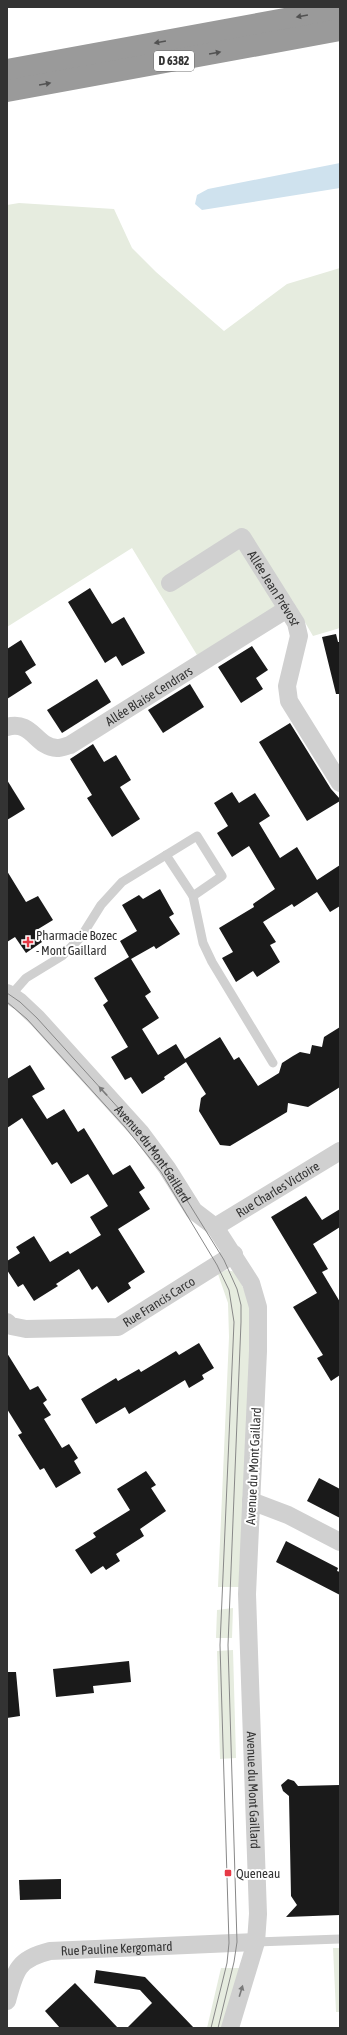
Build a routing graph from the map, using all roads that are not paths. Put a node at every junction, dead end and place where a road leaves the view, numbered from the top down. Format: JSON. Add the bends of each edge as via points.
{"nodes":[{"id":1,"x":340,"y":9,"type":"edge"},
{"id":2,"x":340,"y":30,"type":"edge"},
{"id":3,"x":7,"y":70,"type":"edge"},
{"id":4,"x":7,"y":91,"type":"edge"},
{"id":5,"x":170,"y":583,"type":"dead end"},
{"id":6,"x":287,"y":609,"type":"junction"},
{"id":7,"x":7,"y":727,"type":"edge"},
{"id":8,"x":340,"y":783,"type":"edge"},
{"id":9,"x":166,"y":855,"type":"junction"},
{"id":10,"x":193,"y":896,"type":"junction"},
{"id":11,"x":9,"y":994,"type":"edge"},
{"id":12,"x":274,"y":1063,"type":"dead end"},
{"id":13,"x":340,"y":1151,"type":"edge"},
{"id":14,"x":216,"y":1227,"type":"junction"},
{"id":15,"x":234,"y":1254,"type":"junction"},
{"id":16,"x":7,"y":1322,"type":"edge"},
{"id":17,"x":251,"y":1501,"type":"junction"},
{"id":18,"x":340,"y":1542,"type":"edge"},
{"id":19,"x":340,"y":1939,"type":"edge"},
{"id":20,"x":256,"y":1942,"type":"junction"},
{"id":21,"x":7,"y":2001,"type":"edge"},
{"id":22,"x":230,"y":2028,"type":"edge"}],
"edges":[{"from":1,"to":3,"type":"highway","number":"D 6382","one_way":true},
{"from":4,"to":2,"type":"highway","number":"D 6382","one_way":true},
{"from":5,"to":6,"type":"street","name":"Allée Jean Prévost","via":[[242,537]]},
{"from":6,"to":7,"type":"street","name":"Allée Blaise Cendrars","via":[[70,745],[58,748],[45,744],[25,727]]},
{"from":6,"to":8,"type":"street","name":"Allée Jean Prévost","via":[[296,623],[298,636],[287,686],[289,701]]},
{"from":9,"to":10,"type":"lane"},
{"from":9,"to":10,"type":"lane","via":[[197,836],[222,876]]},
{"from":9,"to":11,"type":"lane","via":[[122,882],[101,905],[81,937],[62,956],[26,978]]},
{"from":10,"to":12,"type":"lane","via":[[203,943],[212,962]]},
{"from":14,"to":11,"type":"street","name":"Avenue du Mont Gaillard","one_way":true,"via":[[194,1211],[168,1168],[122,1111],[37,1018]]},
{"from":13,"to":14,"type":"street","name":"Rue Charles Victoire"},
{"from":14,"to":15,"type":"street","name":"Avenue du Mont Gaillard"},
{"from":15,"to":16,"type":"street","name":"Rue Francis Carco","via":[[118,1327],[26,1328],[11,1326]]},
{"from":15,"to":17,"type":"street","name":"Avenue du Mont Gaillard","via":[[251,1283],[258,1307]]},
{"from":17,"to":18,"type":"street","via":[[288,1515]]},
{"from":17,"to":20,"type":"street","name":"Avenue du Mont Gaillard","via":[[247,1645],[258,1914]]},
{"from":19,"to":20,"type":"lane"},
{"from":20,"to":21,"type":"street","name":"Rue Pauline Kergomard","via":[[50,1951],[33,1955],[24,1960],[14,1973]]},
{"from":22,"to":20,"type":"street","name":"Avenue du Mont Gaillard","one_way":true}]}
